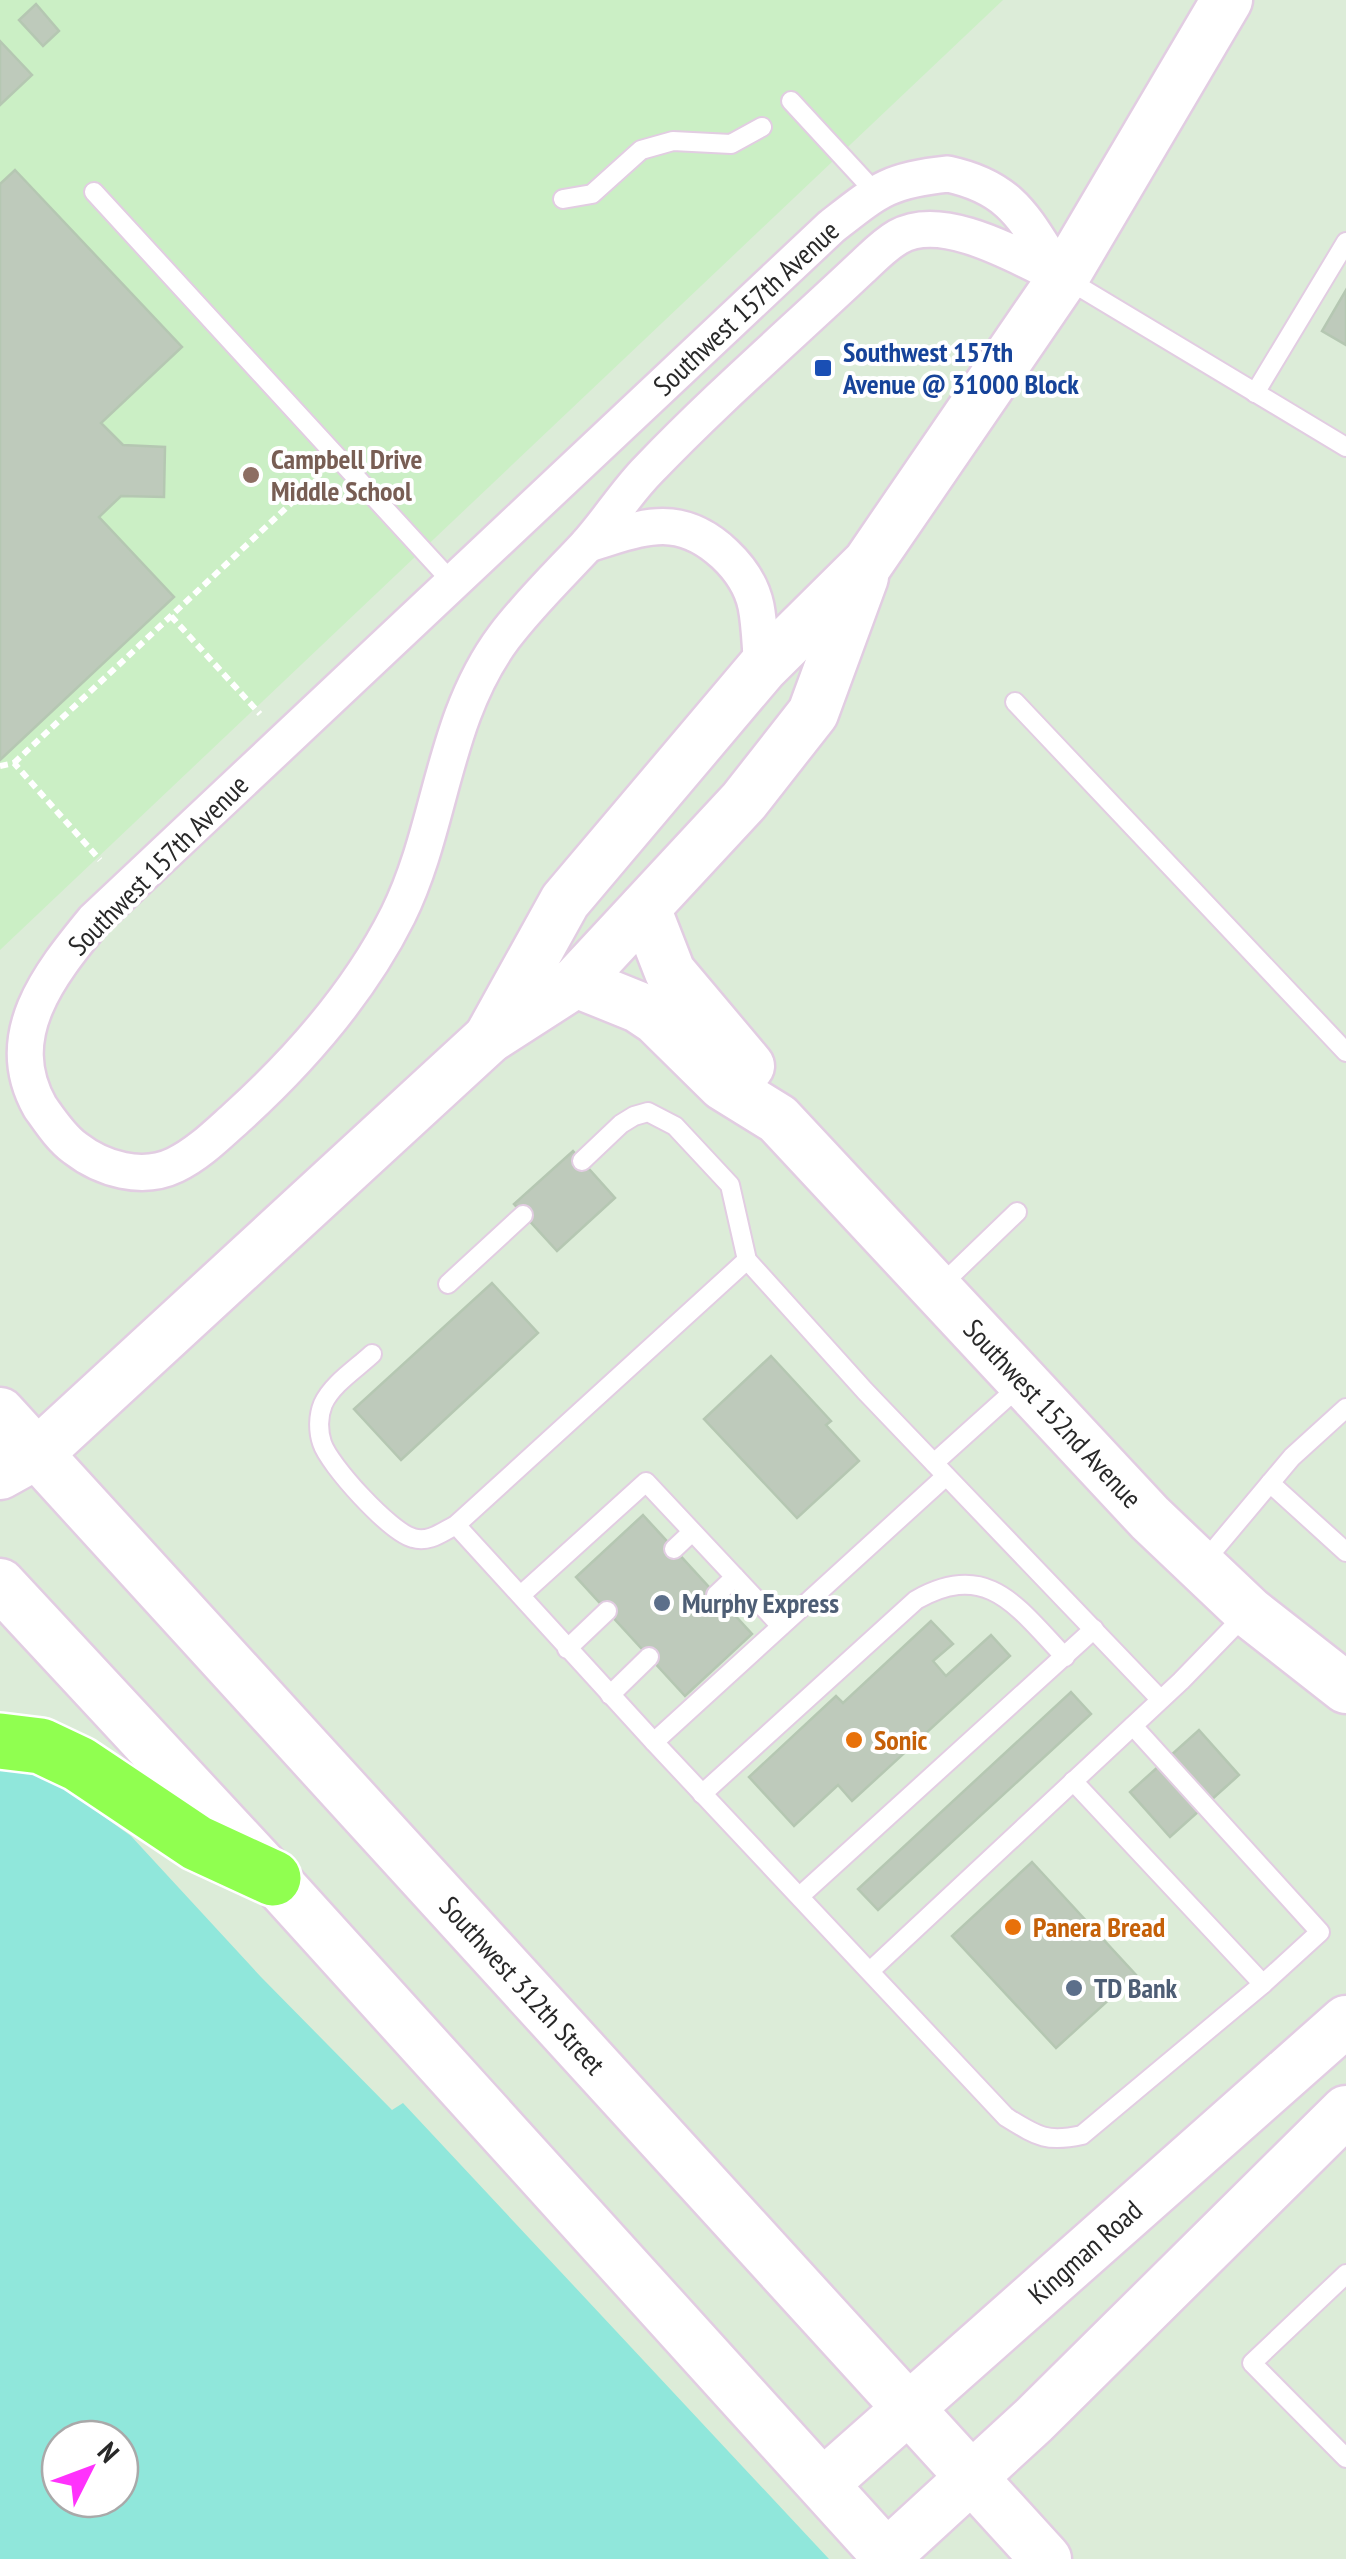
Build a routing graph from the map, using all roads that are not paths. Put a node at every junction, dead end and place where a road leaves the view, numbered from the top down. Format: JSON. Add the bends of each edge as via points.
{"nodes":[{"id":1,"x":1227,"y":0,"type":"edge"},
{"id":2,"x":790,"y":101,"type":"dead end"},
{"id":3,"x":762,"y":126,"type":"dead end"},
{"id":4,"x":94,"y":192,"type":"dead end"},
{"id":5,"x":875,"y":192,"type":"junction"},
{"id":6,"x":563,"y":200,"type":"dead end"},
{"id":7,"x":1346,"y":242,"type":"edge"},
{"id":8,"x":1063,"y":278,"type":"junction"},
{"id":9,"x":1255,"y":392,"type":"junction"},
{"id":10,"x":1346,"y":447,"type":"edge"},
{"id":11,"x":588,"y":544,"type":"junction"},
{"id":12,"x":868,"y":563,"type":"junction"},
{"id":13,"x":453,"y":583,"type":"junction"},
{"id":14,"x":762,"y":668,"type":"junction"},
{"id":15,"x":1015,"y":702,"type":"dead end"},
{"id":16,"x":645,"y":908,"type":"junction"},
{"id":17,"x":576,"y":982,"type":"junction"},
{"id":18,"x":489,"y":1038,"type":"junction"},
{"id":19,"x":1346,"y":1052,"type":"edge"},
{"id":20,"x":778,"y":1119,"type":"junction"},
{"id":21,"x":582,"y":1161,"type":"dead end"},
{"id":22,"x":1017,"y":1212,"type":"dead end"},
{"id":23,"x":523,"y":1215,"type":"dead end"},
{"id":24,"x":746,"y":1260,"type":"junction"},
{"id":25,"x":448,"y":1284,"type":"dead end"},
{"id":26,"x":938,"y":1288,"type":"junction"},
{"id":27,"x":372,"y":1354,"type":"dead end"},
{"id":28,"x":1024,"y":1382,"type":"junction"},
{"id":29,"x":1346,"y":1408,"type":"edge"},
{"id":30,"x":0,"y":1412,"type":"edge"},
{"id":31,"x":19,"y":1463,"type":"edge"},
{"id":32,"x":940,"y":1469,"type":"junction"},
{"id":33,"x":1270,"y":1483,"type":"junction"},
{"id":34,"x":0,"y":1510,"type":"edge"},
{"id":35,"x":456,"y":1525,"type":"junction"},
{"id":36,"x":692,"y":1532,"type":"junction"},
{"id":37,"x":674,"y":1549,"type":"dead end"},
{"id":38,"x":1346,"y":1552,"type":"edge"},
{"id":39,"x":1200,"y":1567,"type":"junction"},
{"id":40,"x":735,"y":1577,"type":"junction"},
{"id":41,"x":0,"y":1584,"type":"edge"},
{"id":42,"x":521,"y":1595,"type":"junction"},
{"id":43,"x":716,"y":1595,"type":"dead end"},
{"id":44,"x":607,"y":1611,"type":"dead end"},
{"id":45,"x":1248,"y":1612,"type":"junction"},
{"id":46,"x":781,"y":1626,"type":"junction"},
{"id":47,"x":1094,"y":1629,"type":"junction"},
{"id":48,"x":568,"y":1649,"type":"junction"},
{"id":49,"x":1065,"y":1656,"type":"junction"},
{"id":50,"x":649,"y":1657,"type":"dead end"},
{"id":51,"x":1346,"y":1688,"type":"edge"},
{"id":52,"x":610,"y":1694,"type":"junction"},
{"id":53,"x":1160,"y":1699,"type":"junction"},
{"id":54,"x":1133,"y":1726,"type":"junction"},
{"id":55,"x":0,"y":1741,"type":"edge"},
{"id":56,"x":654,"y":1742,"type":"junction"},
{"id":57,"x":1073,"y":1781,"type":"junction"},
{"id":58,"x":702,"y":1794,"type":"junction"},
{"id":59,"x":274,"y":1878,"type":"junction"},
{"id":60,"x":800,"y":1896,"type":"junction"},
{"id":61,"x":870,"y":1971,"type":"junction"},
{"id":62,"x":1263,"y":1984,"type":"junction"},
{"id":63,"x":1346,"y":2021,"type":"edge"},
{"id":64,"x":1346,"y":2112,"type":"edge"},
{"id":65,"x":1346,"y":2274,"type":"edge"},
{"id":66,"x":907,"y":2408,"type":"junction"},
{"id":67,"x":1346,"y":2458,"type":"edge"},
{"id":68,"x":971,"y":2480,"type":"junction"},
{"id":69,"x":824,"y":2484,"type":"junction"},
{"id":70,"x":889,"y":2557,"type":"edge"},
{"id":71,"x":1046,"y":2559,"type":"edge"}],
"edges":[{"from":1,"to":8,"type":"street"},
{"from":2,"to":5,"type":"lane"},
{"from":3,"to":6,"type":"lane","via":[[731,144],[673,142],[641,150],[592,194]]},
{"from":4,"to":13,"type":"lane"},
{"from":5,"to":8,"type":"street","name":"Southwest 157th Avenue","via":[[908,178],[948,174],[979,180],[1009,199]]},
{"from":5,"to":13,"type":"street","name":"Southwest 157th Avenue"},
{"from":7,"to":9,"type":"lane"},
{"from":8,"to":9,"type":"lane"},
{"from":8,"to":11,"type":"street","name":"Southwest 157th Avenue","via":[[960,234],[923,230],[898,237],[646,471]]},
{"from":8,"to":12,"type":"street"},
{"from":9,"to":10,"type":"lane"},
{"from":11,"to":13,"type":"street","name":"Southwest 157th Avenue","via":[[522,614],[480,678],[455,730],[399,914],[312,1042],[219,1133],[174,1166],[138,1173],[101,1164],[72,1146],[28,1090],[19,1062],[22,1031],[59,963],[94,920]]},
{"from":11,"to":14,"type":"street","via":[[670,527],[706,538],[734,563],[756,603]]},
{"from":12,"to":14,"type":"street"},
{"from":12,"to":16,"type":"street","via":[[813,713],[744,801]]},
{"from":14,"to":18,"type":"street","via":[[565,902]]},
{"from":15,"to":19,"type":"lane"},
{"from":16,"to":17,"type":"street"},
{"from":16,"to":20,"type":"street","name":"Southwest 152nd Avenue","via":[[670,972],[745,1058]]},
{"from":17,"to":18,"type":"street"},
{"from":17,"to":20,"type":"street","name":"Southwest 152nd Avenue","via":[[656,1019],[723,1085]]},
{"from":18,"to":31,"type":"street"},
{"from":20,"to":26,"type":"street","name":"Southwest 152nd Avenue"},
{"from":21,"to":24,"type":"lane","via":[[634,1116],[661,1117],[730,1185]]},
{"from":22,"to":26,"type":"lane"},
{"from":23,"to":25,"type":"lane"},
{"from":24,"to":32,"type":"lane"},
{"from":24,"to":35,"type":"lane"},
{"from":26,"to":28,"type":"street","name":"Southwest 152nd Avenue"},
{"from":27,"to":35,"type":"lane","via":[[322,1406],[322,1444],[393,1527],[430,1540]]},
{"from":28,"to":32,"type":"lane"},
{"from":28,"to":39,"type":"street","name":"Southwest 152nd Avenue"},
{"from":29,"to":33,"type":"lane"},
{"from":30,"to":31,"type":"street","name":"Southwest 312th Street"},
{"from":31,"to":34,"type":"street"},
{"from":31,"to":66,"type":"street","name":"Southwest 312th Street"},
{"from":32,"to":46,"type":"lane"},
{"from":32,"to":47,"type":"lane"},
{"from":33,"to":38,"type":"lane"},
{"from":33,"to":39,"type":"lane"},
{"from":35,"to":42,"type":"lane"},
{"from":36,"to":37,"type":"lane"},
{"from":36,"to":40,"type":"lane"},
{"from":36,"to":42,"type":"lane","via":[[646,1482]]},
{"from":39,"to":45,"type":"street","name":"Southwest 152nd Avenue"},
{"from":40,"to":43,"type":"lane"},
{"from":40,"to":46,"type":"lane"},
{"from":41,"to":59,"type":"street"},
{"from":42,"to":48,"type":"lane"},
{"from":44,"to":48,"type":"lane"},
{"from":45,"to":51,"type":"street","name":"Southwest 152nd Avenue"},
{"from":45,"to":53,"type":"lane"},
{"from":46,"to":56,"type":"lane"},
{"from":47,"to":49,"type":"lane"},
{"from":47,"to":53,"type":"lane"},
{"from":48,"to":52,"type":"lane"},
{"from":49,"to":58,"type":"lane","via":[[1000,1592],[979,1584],[935,1589]]},
{"from":49,"to":60,"type":"lane"},
{"from":50,"to":52,"type":"lane"},
{"from":52,"to":56,"type":"lane"},
{"from":53,"to":54,"type":"lane"},
{"from":54,"to":57,"type":"lane"},
{"from":54,"to":62,"type":"lane","via":[[1320,1932]]},
{"from":55,"to":59,"type":"highway","via":[[41,1746],[78,1764],[196,1843]]},
{"from":56,"to":58,"type":"lane"},
{"from":57,"to":61,"type":"lane"},
{"from":57,"to":62,"type":"lane"},
{"from":58,"to":60,"type":"lane"},
{"from":59,"to":69,"type":"street"},
{"from":60,"to":61,"type":"lane"},
{"from":61,"to":62,"type":"lane","via":[[1006,2117],[1054,2142],[1082,2136]]},
{"from":63,"to":66,"type":"street","name":"Kingman Road"},
{"from":64,"to":68,"type":"street"},
{"from":65,"to":67,"type":"lane","via":[[1252,2363]]},
{"from":66,"to":68,"type":"street","name":"Southwest 312th Street"},
{"from":66,"to":69,"type":"street","name":"Kingman Road"},
{"from":68,"to":70,"type":"street"},
{"from":68,"to":71,"type":"street","name":"Southwest 312th Street"},
{"from":69,"to":70,"type":"street"}]}
